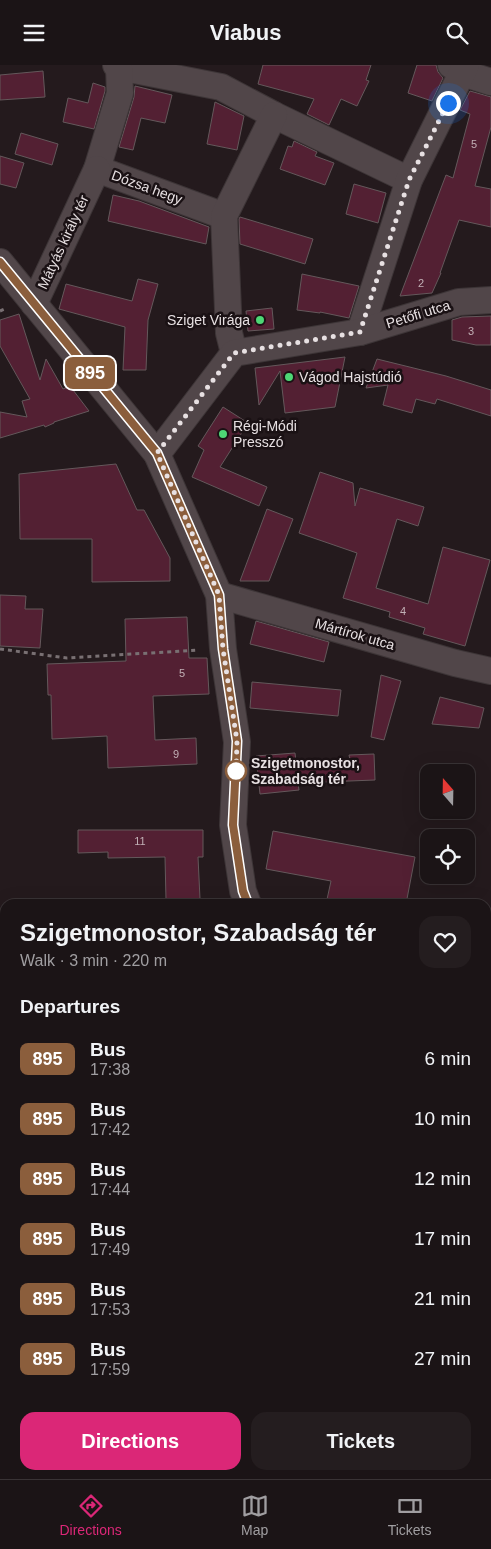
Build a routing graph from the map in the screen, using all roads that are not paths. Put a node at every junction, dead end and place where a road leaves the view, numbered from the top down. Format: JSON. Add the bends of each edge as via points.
{"nodes":[{"id":1,"x":118,"y":66,"type":"edge"},
{"id":2,"x":460,"y":68,"type":"edge"},
{"id":3,"x":491,"y":82,"type":"edge"},
{"id":4,"x":274,"y":115,"type":"junction"},
{"id":5,"x":97,"y":169,"type":"junction"},
{"id":6,"x":409,"y":180,"type":"junction"},
{"id":7,"x":224,"y":216,"type":"junction"},
{"id":8,"x":0,"y":262,"type":"edge"},
{"id":9,"x":491,"y":300,"type":"edge"},
{"id":10,"x":34,"y":304,"type":"junction"},
{"id":11,"x":360,"y":332,"type":"junction"},
{"id":12,"x":234,"y":353,"type":"junction"},
{"id":13,"x":157,"y":453,"type":"junction"},
{"id":14,"x":219,"y":595,"type":"junction"},
{"id":15,"x":491,"y":671,"type":"edge"},
{"id":16,"x":246,"y":899,"type":"edge"}],
"edges":[{"from":1,"to":4,"type":"street","name":"Dózsa hegy","via":[[222,87]]},
{"from":1,"to":5,"type":"street","name":"Dózsa hegy","via":[[120,93]]},
{"from":2,"to":3,"type":"street"},
{"from":2,"to":6,"type":"street"},
{"from":4,"to":6,"type":"street","name":"Dózsa hegy"},
{"from":4,"to":7,"type":"street"},
{"from":5,"to":7,"type":"street","name":"Dózsa hegy"},
{"from":5,"to":10,"type":"street","name":"Mátyás király tér"},
{"from":6,"to":11,"type":"street"},
{"from":7,"to":12,"type":"street","via":[[229,333]]},
{"from":8,"to":10,"type":"street"},
{"from":9,"to":11,"type":"street","name":"Petőfi utca","via":[[459,302]]},
{"from":10,"to":13,"type":"street","name":"Mátyás király tér"},
{"from":11,"to":12,"type":"street","name":"Petőfi utca"},
{"from":12,"to":13,"type":"street"},
{"from":13,"to":14,"type":"street","name":"Mátyás király tér"},
{"from":14,"to":15,"type":"street","name":"Mártírok utca"},
{"from":14,"to":16,"type":"street","name":"Mátyás király tér","via":[[223,649],[237,741],[233,825]]}]}
